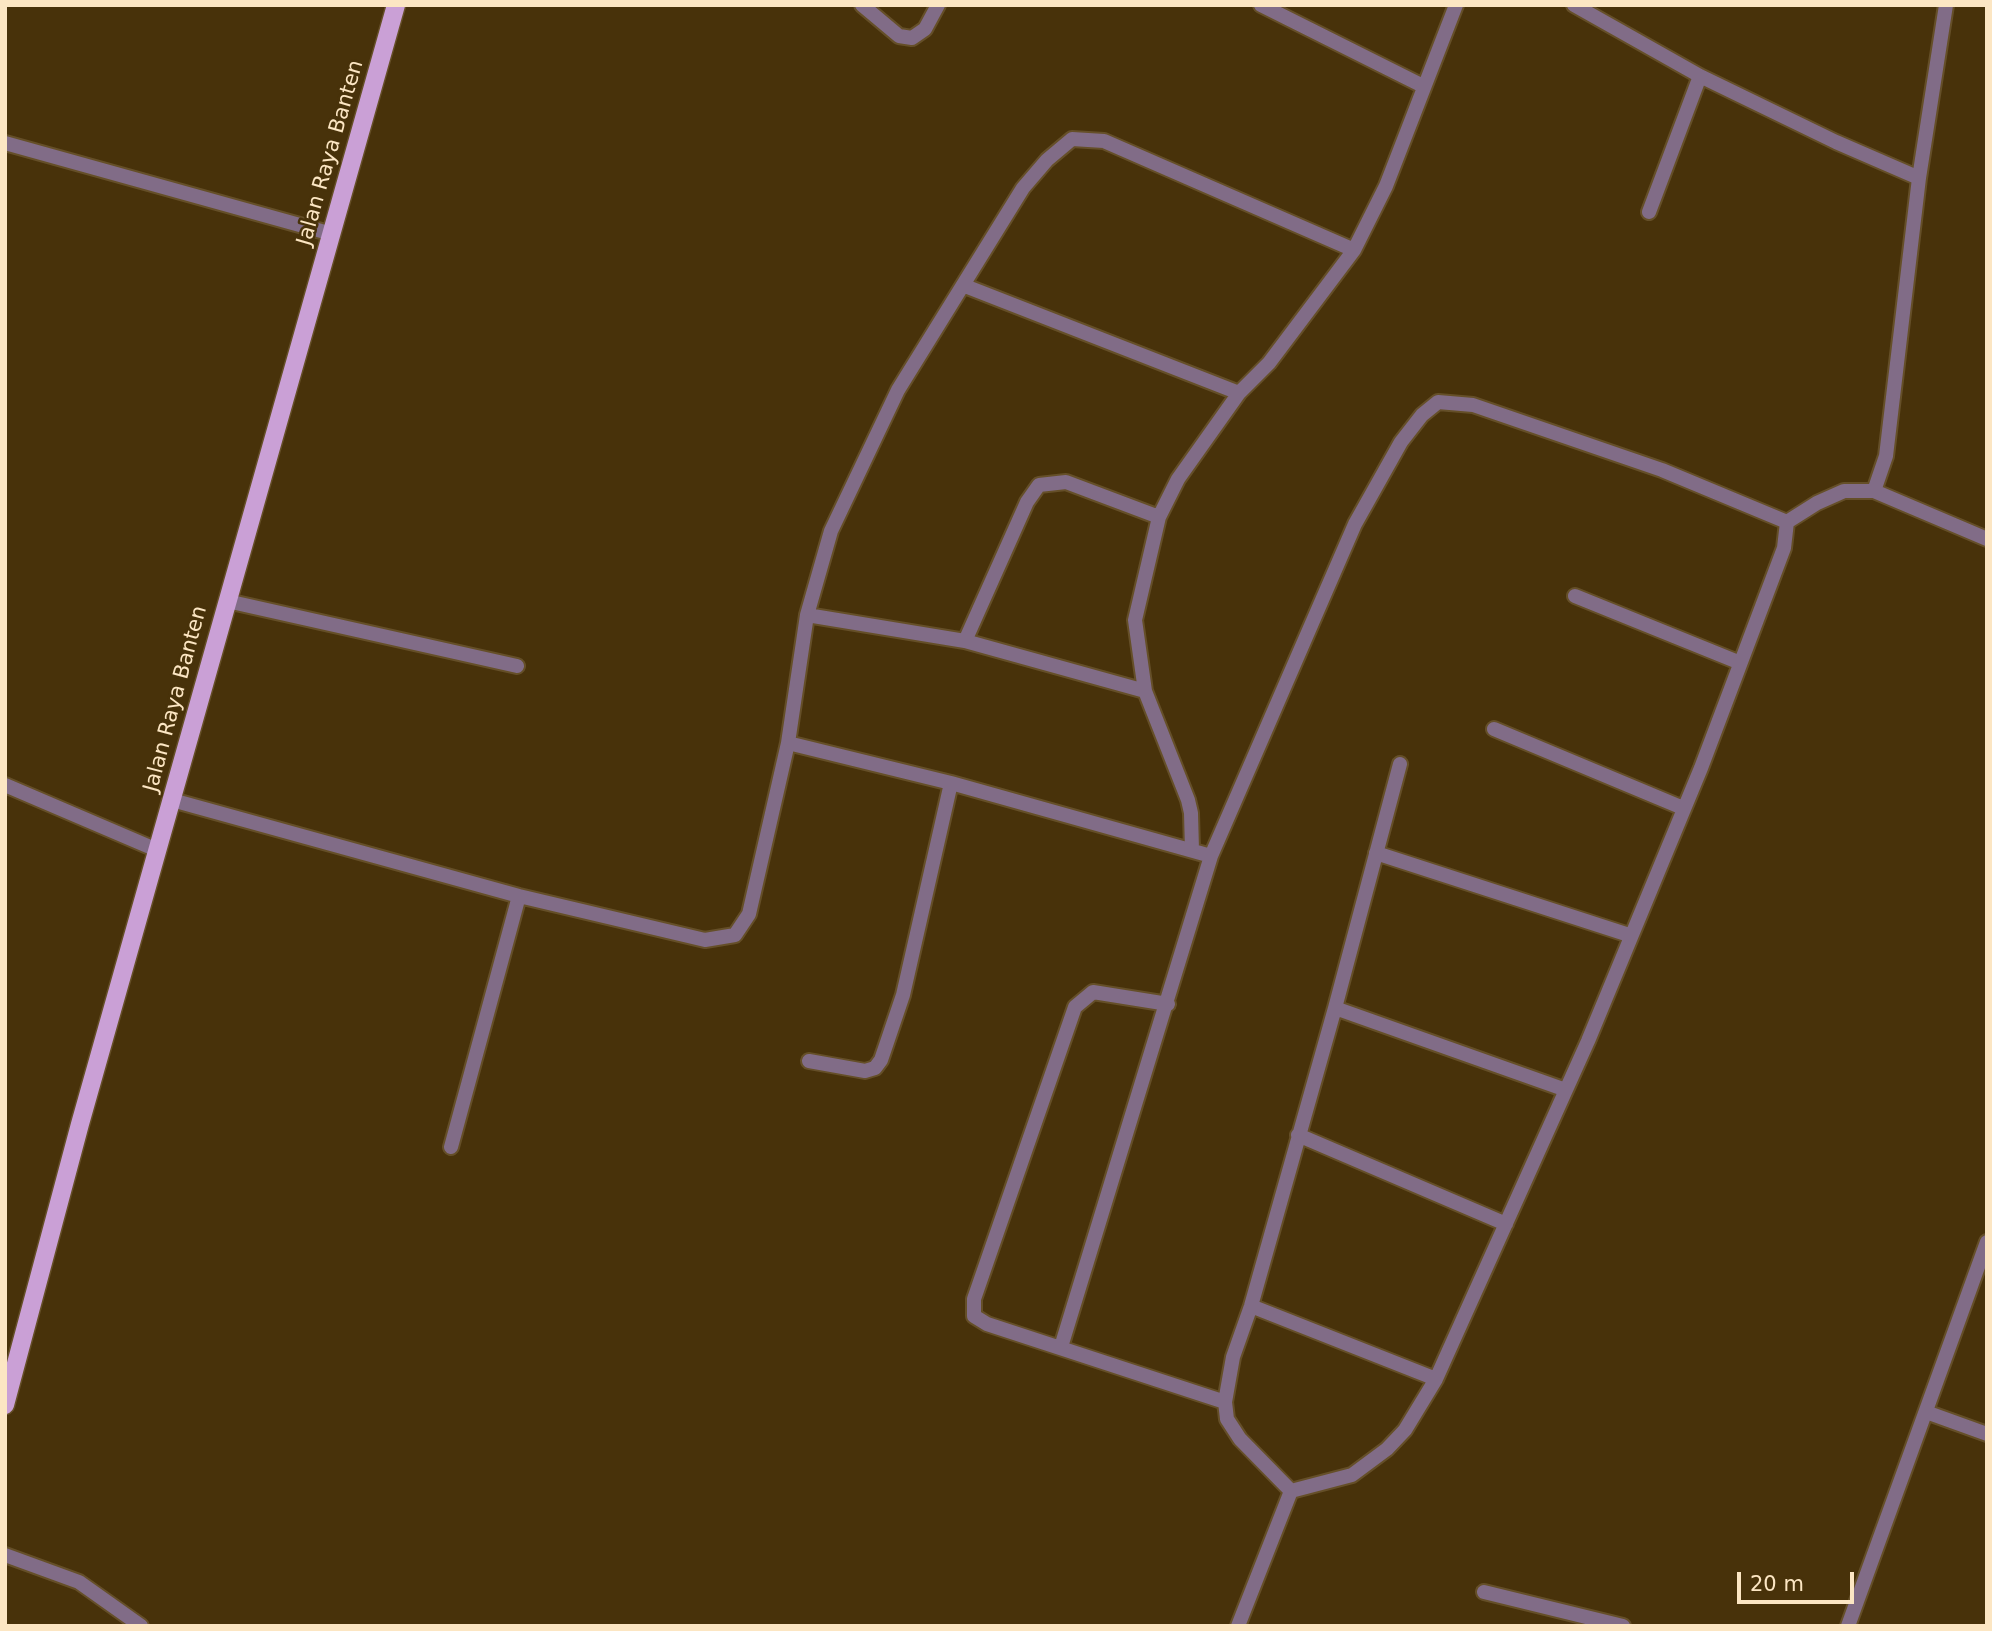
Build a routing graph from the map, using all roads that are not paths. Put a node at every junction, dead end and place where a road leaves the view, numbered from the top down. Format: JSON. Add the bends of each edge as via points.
{"nodes":[{"id":1,"x":396,"y":5,"type":"edge"},
{"id":2,"x":862,"y":5,"type":"edge"},
{"id":3,"x":938,"y":5,"type":"edge"},
{"id":4,"x":1261,"y":5,"type":"edge"},
{"id":5,"x":1456,"y":5,"type":"edge"},
{"id":6,"x":1574,"y":5,"type":"edge"},
{"id":7,"x":1946,"y":5,"type":"edge"},
{"id":8,"x":1285,"y":10,"type":"edge"},
{"id":9,"x":1700,"y":76,"type":"junction"},
{"id":10,"x":1423,"y":86,"type":"junction"},
{"id":11,"x":5,"y":143,"type":"edge"},
{"id":12,"x":1919,"y":178,"type":"junction"},
{"id":13,"x":1649,"y":212,"type":"dead end"},
{"id":14,"x":328,"y":233,"type":"junction"},
{"id":15,"x":1354,"y":250,"type":"junction"},
{"id":16,"x":965,"y":286,"type":"junction"},
{"id":17,"x":1239,"y":393,"type":"junction"},
{"id":18,"x":1874,"y":491,"type":"junction"},
{"id":19,"x":1159,"y":517,"type":"junction"},
{"id":20,"x":1787,"y":522,"type":"junction"},
{"id":21,"x":1987,"y":540,"type":"edge"},
{"id":22,"x":1575,"y":596,"type":"dead end"},
{"id":23,"x":227,"y":601,"type":"junction"},
{"id":24,"x":807,"y":615,"type":"junction"},
{"id":25,"x":964,"y":641,"type":"junction"},
{"id":26,"x":1738,"y":662,"type":"junction"},
{"id":27,"x":517,"y":666,"type":"dead end"},
{"id":28,"x":1144,"y":691,"type":"junction"},
{"id":29,"x":1494,"y":729,"type":"dead end"},
{"id":30,"x":788,"y":743,"type":"junction"},
{"id":31,"x":1400,"y":764,"type":"dead end"},
{"id":32,"x":951,"y":783,"type":"junction"},
{"id":33,"x":5,"y":785,"type":"edge"},
{"id":34,"x":172,"y":800,"type":"junction"},
{"id":35,"x":1683,"y":808,"type":"junction"},
{"id":36,"x":157,"y":850,"type":"junction"},
{"id":37,"x":1192,"y":850,"type":"junction"},
{"id":38,"x":1376,"y":853,"type":"junction"},
{"id":39,"x":1211,"y":856,"type":"junction"},
{"id":40,"x":519,"y":896,"type":"junction"},
{"id":41,"x":1629,"y":935,"type":"junction"},
{"id":42,"x":1168,"y":1004,"type":"junction"},
{"id":43,"x":1335,"y":1008,"type":"junction"},
{"id":44,"x":809,"y":1061,"type":"dead end"},
{"id":45,"x":1566,"y":1090,"type":"junction"},
{"id":46,"x":1298,"y":1135,"type":"junction"},
{"id":47,"x":450,"y":1147,"type":"dead end"},
{"id":48,"x":1506,"y":1224,"type":"junction"},
{"id":49,"x":1987,"y":1242,"type":"edge"},
{"id":50,"x":1251,"y":1306,"type":"junction"},
{"id":51,"x":1061,"y":1347,"type":"junction"},
{"id":52,"x":1436,"y":1380,"type":"junction"},
{"id":53,"x":1225,"y":1402,"type":"junction"},
{"id":54,"x":5,"y":1405,"type":"edge"},
{"id":55,"x":1926,"y":1412,"type":"junction"},
{"id":56,"x":1987,"y":1434,"type":"edge"},
{"id":57,"x":1291,"y":1491,"type":"junction"},
{"id":58,"x":5,"y":1555,"type":"edge"},
{"id":59,"x":1484,"y":1592,"type":"dead end"},
{"id":60,"x":141,"y":1626,"type":"edge"},
{"id":61,"x":1238,"y":1626,"type":"edge"},
{"id":62,"x":1623,"y":1626,"type":"edge"},
{"id":63,"x":1848,"y":1626,"type":"edge"}],
"edges":[{"from":1,"to":14,"type":"main road","name":"Jalan Raya Banten"},
{"from":2,"to":3,"type":"street","via":[[899,36],[912,38],[925,29]]},
{"from":4,"to":8,"type":"street"},
{"from":5,"to":10,"type":"street"},
{"from":6,"to":9,"type":"street"},
{"from":7,"to":12,"type":"street"},
{"from":8,"to":10,"type":"street"},
{"from":9,"to":12,"type":"street"},
{"from":9,"to":13,"type":"street"},
{"from":10,"to":15,"type":"street","via":[[1386,186]]},
{"from":11,"to":14,"type":"street"},
{"from":12,"to":18,"type":"street","via":[[1886,456]]},
{"from":14,"to":23,"type":"main road","name":"Jalan Raya Banten"},
{"from":15,"to":16,"type":"street","via":[[1104,141],[1072,139],[1023,188]]},
{"from":15,"to":17,"type":"street","via":[[1269,363]]},
{"from":16,"to":17,"type":"street"},
{"from":16,"to":24,"type":"street","via":[[889,409],[831,531]]},
{"from":17,"to":19,"type":"street","via":[[1178,479]]},
{"from":18,"to":20,"type":"street","via":[[1844,491]]},
{"from":18,"to":21,"type":"street"},
{"from":19,"to":25,"type":"street","via":[[1066,482],[1039,485]]},
{"from":19,"to":28,"type":"street","via":[[1135,620]]},
{"from":20,"to":26,"type":"street","via":[[1784,548]]},
{"from":20,"to":39,"type":"street","via":[[1567,437],[1473,405],[1438,402],[1401,442],[1355,524]]},
{"from":22,"to":26,"type":"street"},
{"from":23,"to":27,"type":"street"},
{"from":23,"to":34,"type":"main road","name":"Jalan Raya Banten"},
{"from":24,"to":25,"type":"street"},
{"from":24,"to":30,"type":"street"},
{"from":25,"to":28,"type":"street"},
{"from":26,"to":35,"type":"street"},
{"from":28,"to":37,"type":"street","via":[[1188,800]]},
{"from":29,"to":35,"type":"street"},
{"from":30,"to":32,"type":"street"},
{"from":30,"to":40,"type":"street","via":[[749,914],[735,935],[705,940]]},
{"from":31,"to":38,"type":"street"},
{"from":32,"to":37,"type":"street"},
{"from":32,"to":44,"type":"street","via":[[902,995],[881,1059],[875,1068],[865,1071]]},
{"from":33,"to":36,"type":"street"},
{"from":34,"to":36,"type":"main road","name":"Jalan Raya Banten"},
{"from":34,"to":40,"type":"street"},
{"from":35,"to":41,"type":"street"},
{"from":36,"to":54,"type":"main road","name":"Jalan Raya Banten"},
{"from":37,"to":39,"type":"street"},
{"from":38,"to":41,"type":"street"},
{"from":38,"to":43,"type":"street"},
{"from":39,"to":42,"type":"street"},
{"from":40,"to":47,"type":"street"},
{"from":41,"to":45,"type":"street"},
{"from":42,"to":51,"type":"street"},
{"from":42,"to":51,"type":"street","via":[[1093,992],[1075,1007],[974,1300],[974,1316],[987,1324]]},
{"from":43,"to":45,"type":"street"},
{"from":43,"to":46,"type":"street"},
{"from":45,"to":48,"type":"street"},
{"from":46,"to":48,"type":"street"},
{"from":46,"to":50,"type":"street"},
{"from":48,"to":52,"type":"street"},
{"from":49,"to":55,"type":"street"},
{"from":50,"to":52,"type":"street"},
{"from":50,"to":53,"type":"street","via":[[1233,1357]]},
{"from":51,"to":53,"type":"street"},
{"from":52,"to":57,"type":"street","via":[[1405,1430],[1387,1449],[1352,1475]]},
{"from":53,"to":57,"type":"street","via":[[1227,1419],[1240,1439]]},
{"from":55,"to":56,"type":"street"},
{"from":55,"to":63,"type":"street"},
{"from":57,"to":61,"type":"street"},
{"from":58,"to":60,"type":"street","via":[[79,1582]]},
{"from":59,"to":62,"type":"street"}]}
